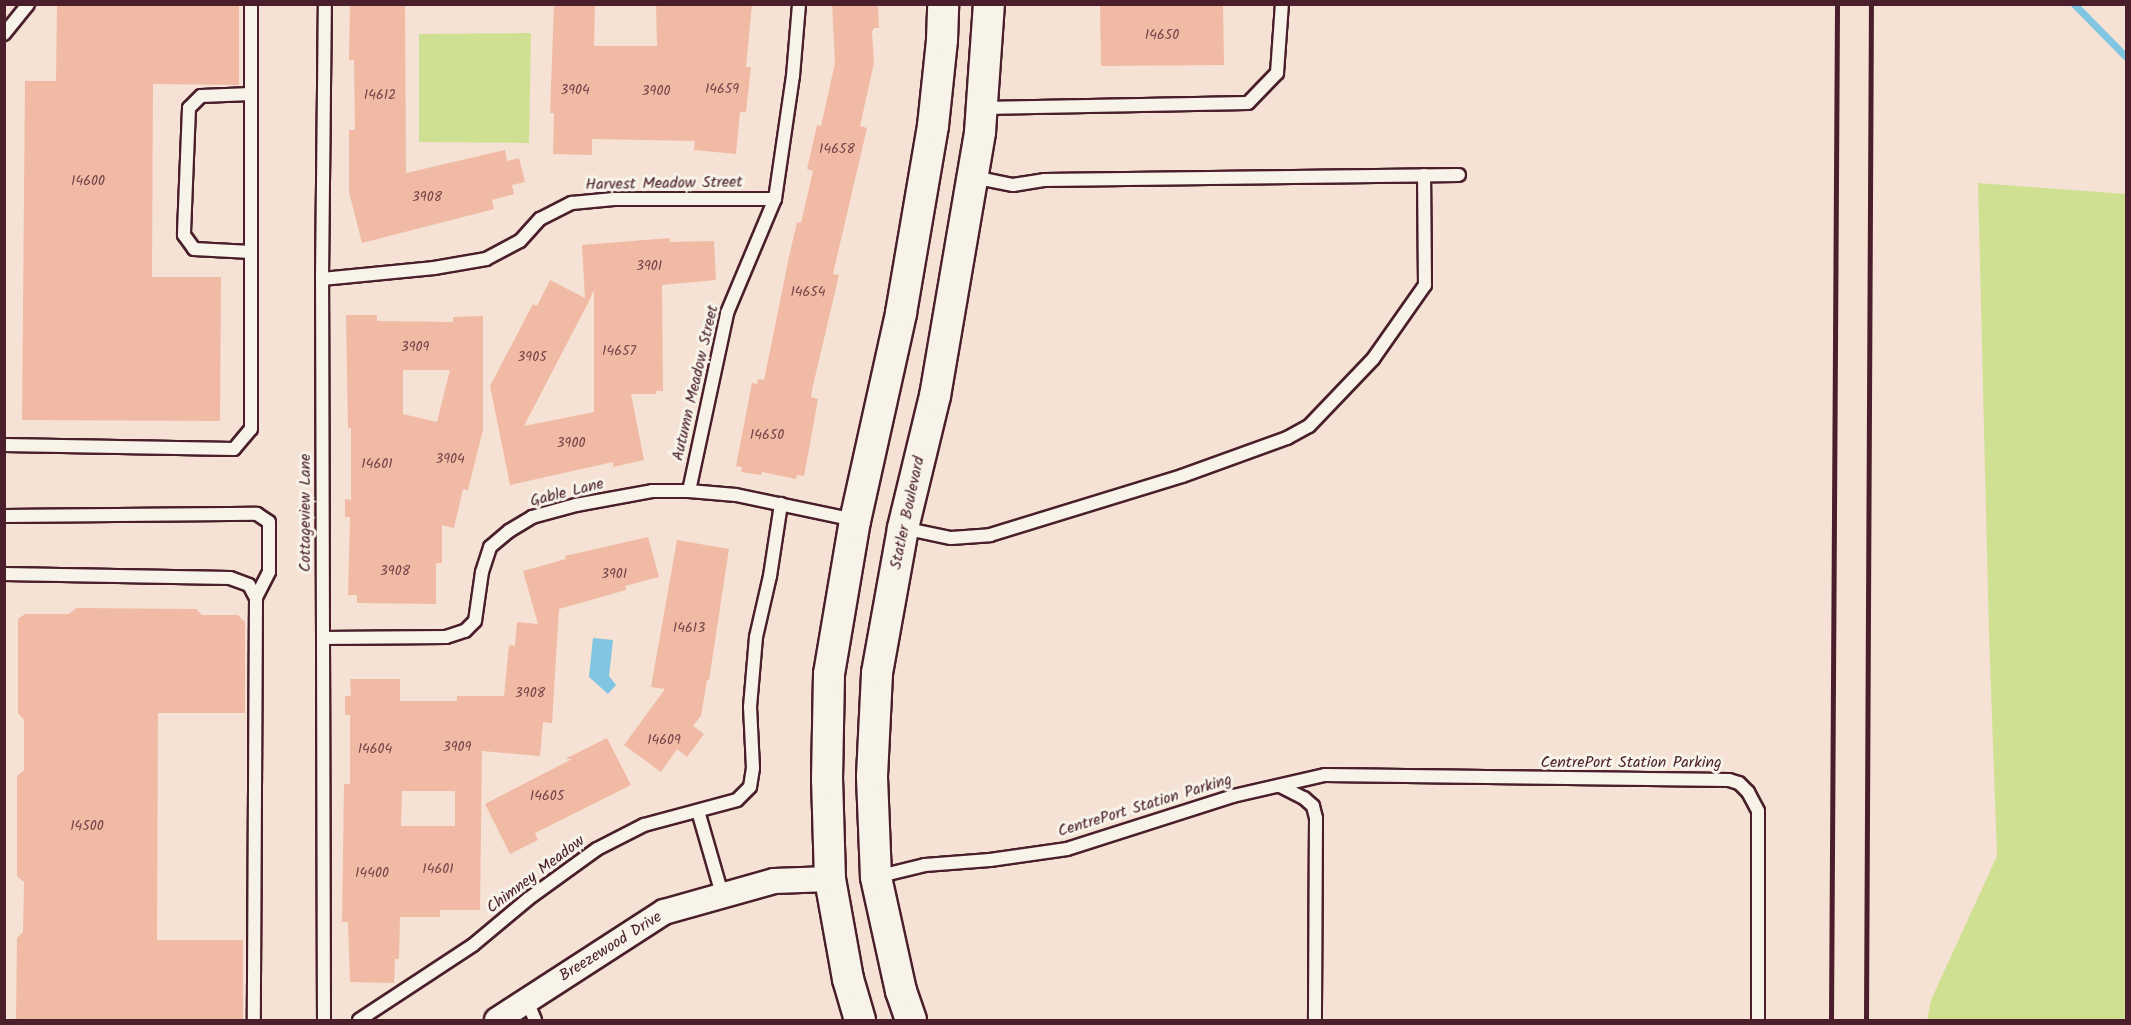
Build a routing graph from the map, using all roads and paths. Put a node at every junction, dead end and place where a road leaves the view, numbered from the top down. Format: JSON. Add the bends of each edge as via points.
{"nodes":[{"id":1,"x":28,"y":4,"type":"edge"},
{"id":2,"x":251,"y":4,"type":"edge"},
{"id":3,"x":325,"y":4,"type":"edge"},
{"id":4,"x":799,"y":4,"type":"edge"},
{"id":5,"x":943,"y":4,"type":"edge"},
{"id":6,"x":989,"y":4,"type":"edge"},
{"id":7,"x":1282,"y":4,"type":"edge"},
{"id":8,"x":4,"y":33,"type":"edge"},
{"id":9,"x":251,"y":94,"type":"junction"},
{"id":10,"x":982,"y":108,"type":"junction"},
{"id":11,"x":1424,"y":175,"type":"junction"},
{"id":12,"x":1459,"y":175,"type":"dead end"},
{"id":13,"x":973,"y":177,"type":"junction"},
{"id":14,"x":775,"y":199,"type":"junction"},
{"id":15,"x":251,"y":252,"type":"junction"},
{"id":16,"x":322,"y":279,"type":"junction"},
{"id":17,"x":4,"y":445,"type":"edge"},
{"id":18,"x":689,"y":491,"type":"junction"},
{"id":19,"x":782,"y":504,"type":"junction"},
{"id":20,"x":4,"y":516,"type":"edge"},
{"id":21,"x":855,"y":521,"type":"junction"},
{"id":22,"x":903,"y":528,"type":"junction"},
{"id":23,"x":4,"y":574,"type":"edge"},
{"id":24,"x":256,"y":598,"type":"junction"},
{"id":25,"x":323,"y":638,"type":"junction"},
{"id":26,"x":1280,"y":786,"type":"junction"},
{"id":27,"x":698,"y":811,"type":"junction"},
{"id":28,"x":876,"y":877,"type":"junction"},
{"id":29,"x":830,"y":879,"type":"junction"},
{"id":30,"x":722,"y":894,"type":"junction"},
{"id":31,"x":531,"y":1011,"type":"edge"},
{"id":32,"x":254,"y":1020,"type":"edge"},
{"id":33,"x":324,"y":1020,"type":"edge"},
{"id":34,"x":359,"y":1020,"type":"edge"},
{"id":35,"x":497,"y":1020,"type":"edge"},
{"id":36,"x":860,"y":1020,"type":"edge"},
{"id":37,"x":911,"y":1020,"type":"edge"},
{"id":38,"x":1315,"y":1020,"type":"edge"},
{"id":39,"x":1758,"y":1020,"type":"edge"}],
"edges":[{"from":1,"to":8,"type":"lane"},
{"from":2,"to":9,"type":"lane"},
{"from":3,"to":16,"type":"lane","name":"Cottageview Lane"},
{"from":4,"to":14,"type":"lane","name":"Autumn Meadow Street"},
{"from":5,"to":21,"type":"street","via":[[933,126],[901,313]]},
{"from":6,"to":10,"type":"street","name":"Statler Boulevard"},
{"from":7,"to":10,"type":"lane","via":[[1277,73],[1248,103]]},
{"from":9,"to":15,"type":"lane"},
{"from":9,"to":15,"type":"lane","via":[[201,96],[189,108],[184,235],[194,249]]},
{"from":10,"to":13,"type":"street","name":"Statler Boulevard"},
{"from":11,"to":12,"type":"lane"},
{"from":11,"to":13,"type":"lane","via":[[1044,180],[1013,185]]},
{"from":11,"to":22,"type":"lane","via":[[1425,285],[1373,359],[1309,426],[1287,438],[1182,476],[990,535],[951,538]]},
{"from":13,"to":22,"type":"street","name":"Statler Boulevard","via":[[934,396]]},
{"from":14,"to":16,"type":"lane","name":"Harvest Meadow Street","via":[[614,199],[572,203],[540,219],[519,241],[486,259]]},
{"from":14,"to":18,"type":"lane","name":"Autumn Meadow Street","via":[[727,313]]},
{"from":15,"to":17,"type":"lane","via":[[251,429],[234,449]]},
{"from":16,"to":25,"type":"lane","name":"Cottageview Lane"},
{"from":18,"to":19,"type":"lane","name":"Gable Lane"},
{"from":18,"to":25,"type":"lane","name":"Gable Lane","via":[[652,491],[576,505],[532,517],[509,531],[490,547],[475,621],[465,631],[446,637]]},
{"from":19,"to":21,"type":"lane","name":"Gable Lane"},
{"from":19,"to":27,"type":"lane","name":"Chimney Meadow","via":[[756,637],[750,707],[750,787],[737,800]]},
{"from":20,"to":24,"type":"lane","via":[[257,514],[269,522],[269,572]]},
{"from":21,"to":22,"type":"street"},
{"from":21,"to":29,"type":"street","via":[[829,674]]},
{"from":22,"to":28,"type":"street","name":"Statler Boulevard","via":[[877,673],[872,776]]},
{"from":23,"to":24,"type":"lane","via":[[230,578],[249,585]]},
{"from":24,"to":32,"type":"lane"},
{"from":25,"to":33,"type":"lane","name":"Cottageview Lane"},
{"from":26,"to":28,"type":"lane","name":"CentrePort Station Parking","via":[[1233,796],[1067,849],[925,865]]},
{"from":26,"to":38,"type":"lane","via":[[1304,798],[1313,806],[1316,818]]},
{"from":26,"to":39,"type":"lane","name":"CentrePort Station Parking","via":[[1325,775],[1739,783],[1758,811]]},
{"from":27,"to":30,"type":"lane"},
{"from":27,"to":34,"type":"lane","name":"Chimney Meadow","via":[[644,825],[597,849],[472,945]]},
{"from":28,"to":29,"type":"street","name":"Breezewood Drive"},
{"from":28,"to":37,"type":"street","name":"Statler Boulevard"},
{"from":29,"to":30,"type":"street","name":"Breezewood Drive","via":[[774,881]]},
{"from":29,"to":36,"type":"street","via":[[848,979]]},
{"from":30,"to":31,"type":"street","name":"Breezewood Drive","via":[[664,912]]},
{"from":31,"to":35,"type":"street","name":"Breezewood Drive"}]}
